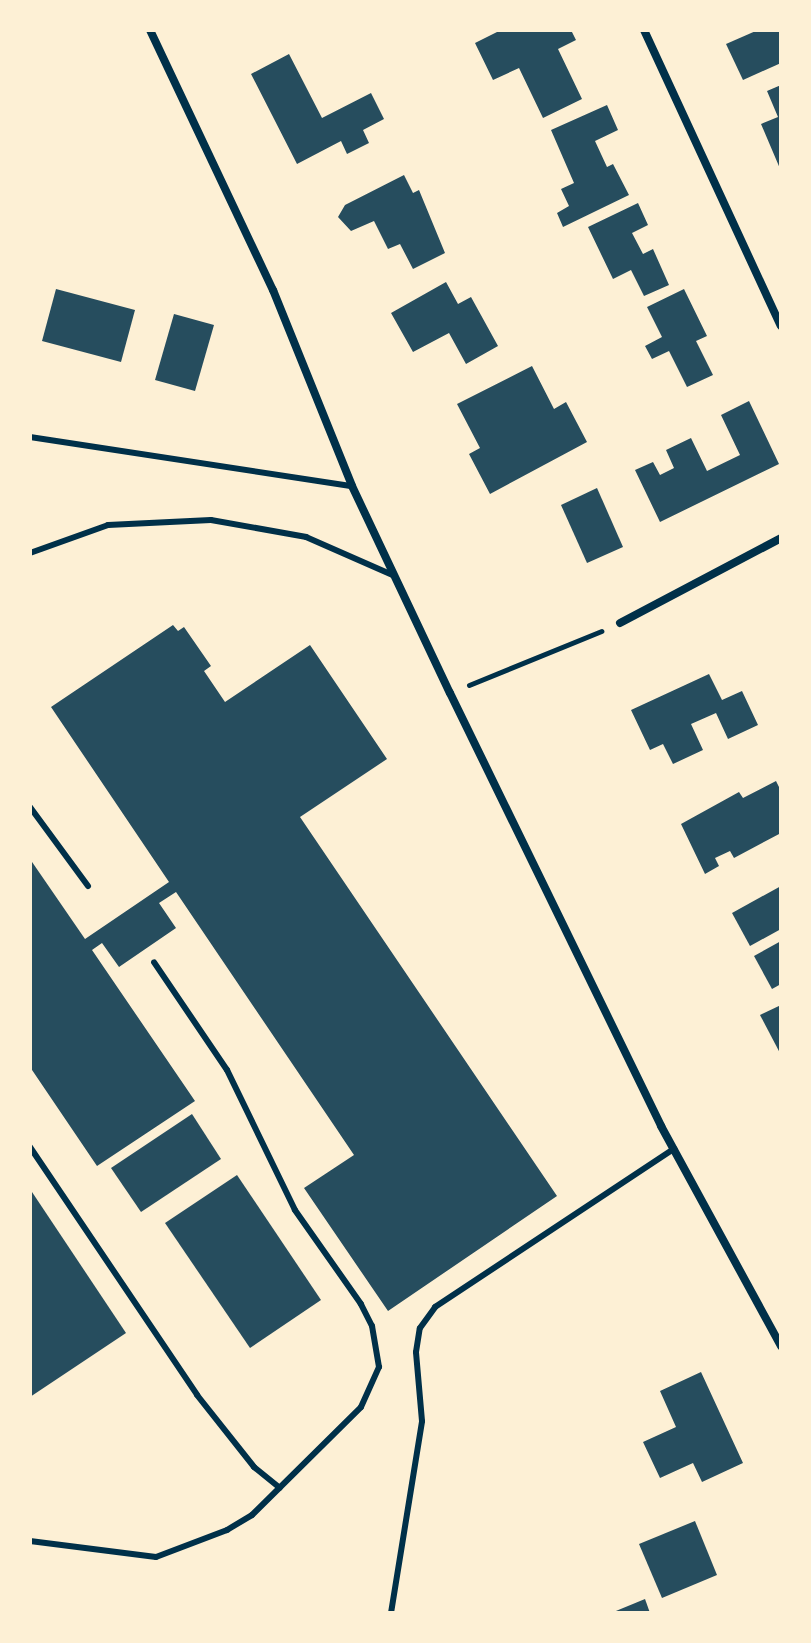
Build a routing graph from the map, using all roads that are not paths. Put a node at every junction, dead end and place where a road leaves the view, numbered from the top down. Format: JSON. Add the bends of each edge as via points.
{"nodes":[{"id":1,"x":150,"y":30,"type":"edge"},
{"id":2,"x":644,"y":30,"type":"edge"},
{"id":3,"x":781,"y":326,"type":"edge"},
{"id":4,"x":30,"y":437,"type":"edge"},
{"id":5,"x":352,"y":486,"type":"junction"},
{"id":6,"x":781,"y":538,"type":"edge"},
{"id":7,"x":30,"y":553,"type":"edge"},
{"id":8,"x":395,"y":576,"type":"junction"},
{"id":9,"x":620,"y":623,"type":"road end"},
{"id":10,"x":30,"y":807,"type":"edge"},
{"id":11,"x":88,"y":886,"type":"dead end"},
{"id":12,"x":154,"y":962,"type":"dead end"},
{"id":13,"x":30,"y":1147,"type":"edge"},
{"id":14,"x":674,"y":1149,"type":"junction"},
{"id":15,"x":781,"y":1346,"type":"edge"},
{"id":16,"x":280,"y":1488,"type":"junction"},
{"id":17,"x":30,"y":1541,"type":"edge"},
{"id":18,"x":391,"y":1613,"type":"edge"}],
"edges":[{"from":1,"to":5,"type":"street","via":[[273,290]]},
{"from":2,"to":3,"type":"street"},
{"from":4,"to":5,"type":"lane"},
{"from":5,"to":8,"type":"street"},
{"from":6,"to":9,"type":"street"},
{"from":7,"to":8,"type":"lane","via":[[108,525],[182,518],[306,537]]},
{"from":8,"to":14,"type":"street"},
{"from":10,"to":11,"type":"lane"},
{"from":12,"to":16,"type":"lane","via":[[227,1070],[295,1210],[372,1326],[379,1367],[373,1388]]},
{"from":13,"to":16,"type":"lane","via":[[197,1395],[254,1467]]},
{"from":14,"to":15,"type":"street"},
{"from":14,"to":18,"type":"lane","via":[[435,1307],[420,1328],[416,1352],[422,1421]]},
{"from":16,"to":17,"type":"lane","via":[[227,1530],[156,1557]]}]}
